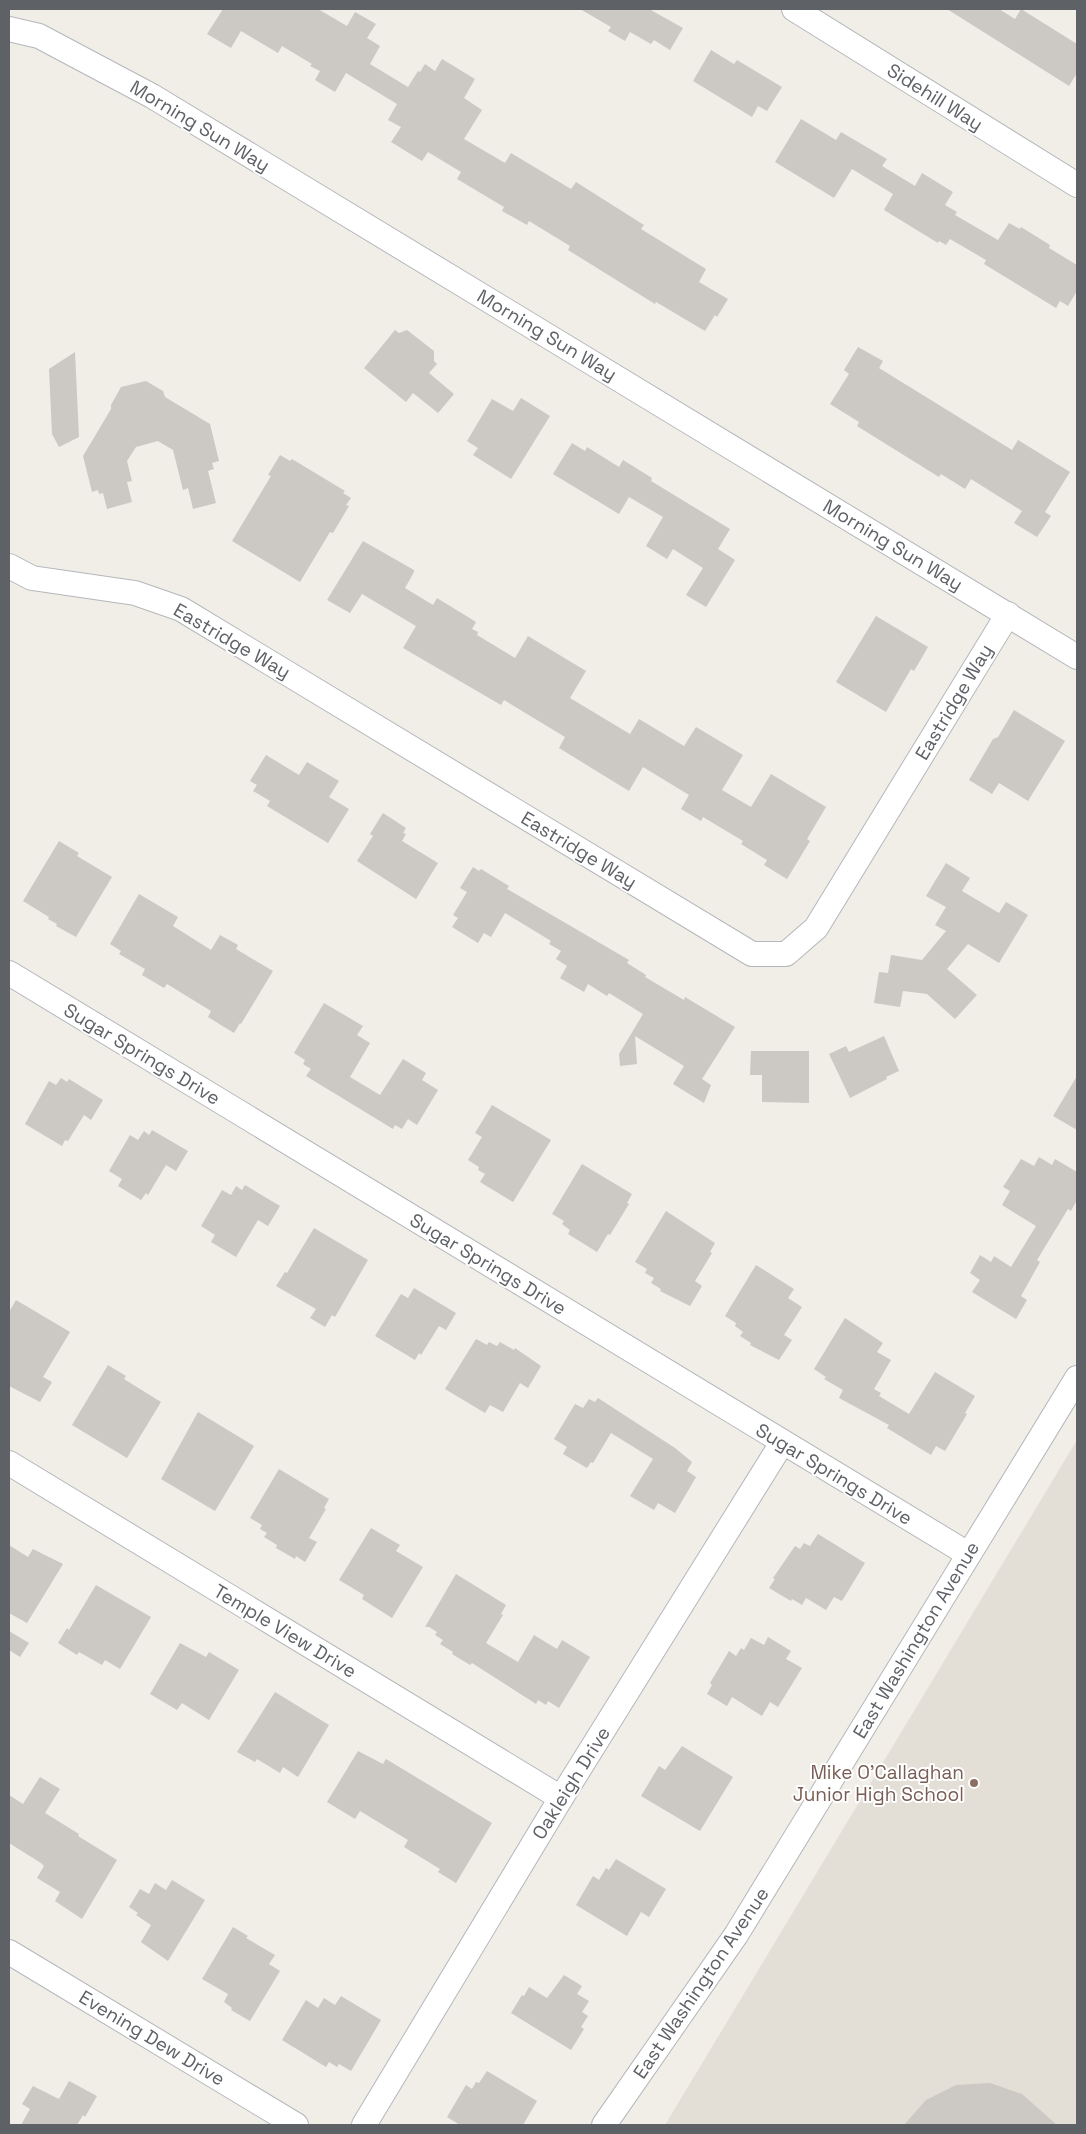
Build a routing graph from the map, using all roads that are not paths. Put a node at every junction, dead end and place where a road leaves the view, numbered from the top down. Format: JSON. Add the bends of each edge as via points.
{"nodes":[{"id":1,"x":794,"y":9,"type":"edge"},
{"id":2,"x":9,"y":29,"type":"edge"},
{"id":3,"x":1077,"y":185,"type":"edge"},
{"id":4,"x":9,"y":566,"type":"edge"},
{"id":5,"x":1008,"y":614,"type":"junction"},
{"id":6,"x":1077,"y":657,"type":"edge"},
{"id":7,"x":9,"y":973,"type":"edge"},
{"id":8,"x":1077,"y":1380,"type":"edge"},
{"id":9,"x":782,"y":1443,"type":"junction"},
{"id":10,"x":9,"y":1463,"type":"edge"},
{"id":11,"x":968,"y":1554,"type":"junction"},
{"id":12,"x":561,"y":1798,"type":"junction"},
{"id":13,"x":9,"y":1952,"type":"edge"},
{"id":14,"x":296,"y":2125,"type":"edge"},
{"id":15,"x":364,"y":2125,"type":"edge"},
{"id":16,"x":604,"y":2125,"type":"edge"}],
"edges":[{"from":1,"to":3,"type":"street","name":"Sidehill Way"},
{"from":2,"to":5,"type":"street","name":"Morning Sun Way","via":[[39,36],[152,96]]},
{"from":4,"to":5,"type":"street","name":"Eastridge Way","via":[[32,578],[135,594],[181,609],[752,954],[786,954],[816,928]]},
{"from":5,"to":6,"type":"street","name":"Morning Sun Way"},
{"from":7,"to":9,"type":"street","name":"Sugar Springs Drive"},
{"from":8,"to":11,"type":"street","name":"East Washington Avenue"},
{"from":9,"to":11,"type":"street","name":"Sugar Springs Drive"},
{"from":9,"to":12,"type":"street","name":"Oakleigh Drive"},
{"from":10,"to":12,"type":"street","name":"Temple View Drive"},
{"from":11,"to":16,"type":"street","name":"East Washington Avenue","via":[[736,1935]]},
{"from":12,"to":15,"type":"street","name":"Oakleigh Drive"},
{"from":13,"to":14,"type":"street","name":"Evening Dew Drive"}]}
